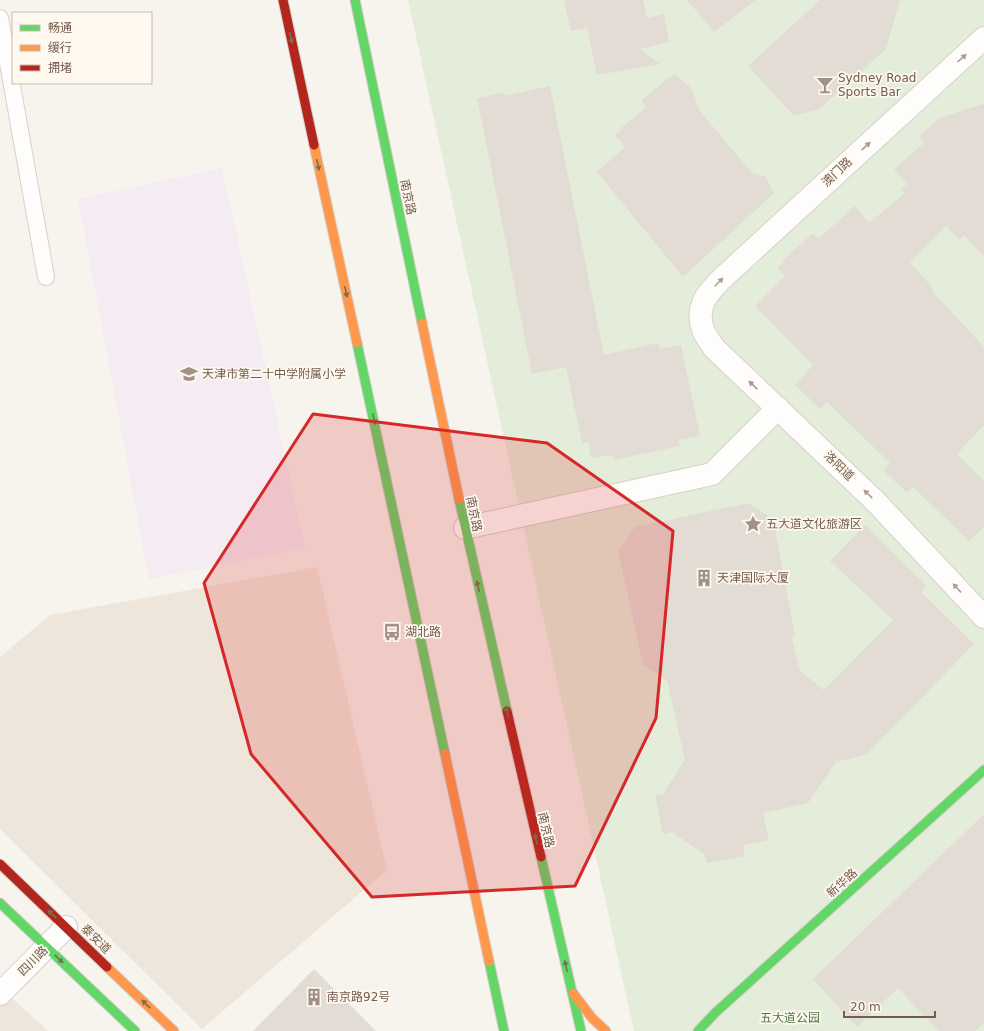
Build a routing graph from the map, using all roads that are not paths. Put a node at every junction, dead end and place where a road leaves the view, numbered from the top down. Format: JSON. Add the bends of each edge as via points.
{"nodes":[{"id":1,"x":283,"y":0,"type":"edge"},
{"id":2,"x":355,"y":0,"type":"edge"},
{"id":3,"x":0,"y":18,"type":"edge"},
{"id":4,"x":984,"y":38,"type":"edge"},
{"id":5,"x":46,"y":277,"type":"dead end"},
{"id":6,"x":700,"y":314,"type":"joint"},
{"id":7,"x":778,"y":408,"type":"junction"},
{"id":8,"x":465,"y":528,"type":"junction"},
{"id":9,"x":984,"y":617,"type":"edge"},
{"id":10,"x":984,"y":770,"type":"edge"},
{"id":11,"x":0,"y":864,"type":"edge"},
{"id":12,"x":0,"y":903,"type":"edge"},
{"id":13,"x":66,"y":927,"type":"junction"},
{"id":14,"x":47,"y":947,"type":"junction"},
{"id":15,"x":573,"y":993,"type":"junction"},
{"id":16,"x":0,"y":994,"type":"edge"},
{"id":17,"x":715,"y":1013,"type":"junction"},
{"id":18,"x":687,"y":1027,"type":"dead end"},
{"id":19,"x":134,"y":1031,"type":"edge"},
{"id":20,"x":174,"y":1031,"type":"edge"},
{"id":21,"x":504,"y":1031,"type":"edge"},
{"id":22,"x":581,"y":1031,"type":"edge"},
{"id":23,"x":606,"y":1031,"type":"edge"},
{"id":24,"x":698,"y":1031,"type":"edge"}],
"edges":[{"from":1,"to":21,"type":"main road","one_way":true},
{"from":2,"to":8,"type":"main road","name":"南京路"},
{"from":3,"to":5,"type":"lane"},
{"from":6,"to":4,"type":"street","name":"澳门路","one_way":true,"via":[[703,300],[728,273]]},
{"from":7,"to":6,"type":"street","name":"洛阳道","one_way":true,"via":[[714,348],[704,332]]},
{"from":7,"to":8,"type":"street","via":[[712,474]]},
{"from":9,"to":7,"type":"street","name":"洛阳道","one_way":true,"via":[[875,502]]},
{"from":15,"to":8,"type":"main road","name":"南京路","one_way":true},
{"from":10,"to":17,"type":"main road","name":"新华路"},
{"from":13,"to":11,"type":"main road","name":"泰安道","one_way":true},
{"from":12,"to":14,"type":"main road"},
{"from":13,"to":14,"type":"street","name":"四川路"},
{"from":20,"to":13,"type":"main road","name":"泰安道","one_way":true},
{"from":14,"to":16,"type":"street","name":"四川路"},
{"from":14,"to":19,"type":"main road","one_way":true},
{"from":15,"to":22,"type":"main road","name":"南京路"},
{"from":15,"to":23,"type":"main road","via":[[588,1014]]},
{"from":17,"to":18,"type":"main road","name":"新华路"},
{"from":17,"to":24,"type":"main road","name":"新华路"}]}
